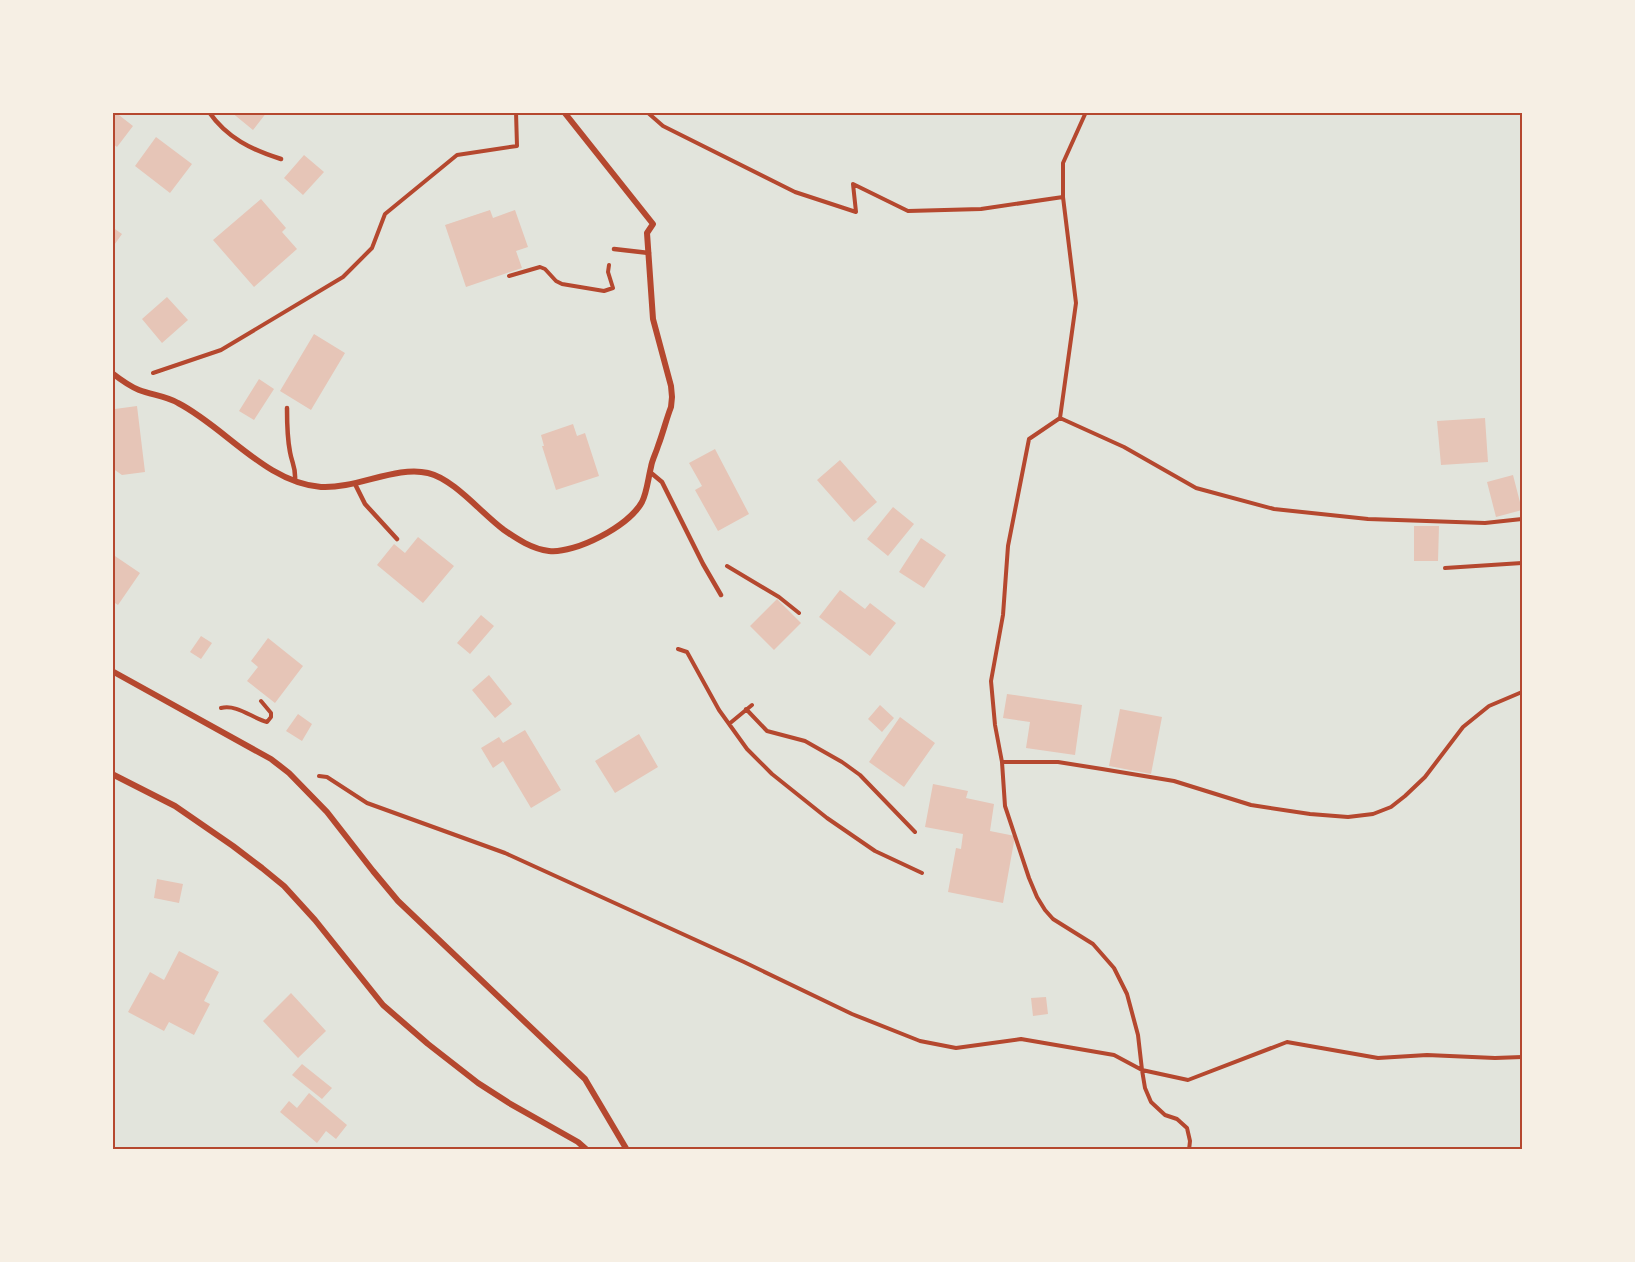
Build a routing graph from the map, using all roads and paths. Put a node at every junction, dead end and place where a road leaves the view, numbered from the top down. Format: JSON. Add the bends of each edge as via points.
{"nodes":[{"id":1,"x":209,"y":112,"type":"edge"},
{"id":2,"x":516,"y":112,"type":"edge"},
{"id":3,"x":564,"y":112,"type":"edge"},
{"id":4,"x":647,"y":112,"type":"edge"},
{"id":5,"x":1086,"y":112,"type":"edge"},
{"id":6,"x":281,"y":159,"type":"dead end"},
{"id":7,"x":1063,"y":197,"type":"junction"},
{"id":8,"x":614,"y":249,"type":"joint"},
{"id":9,"x":649,"y":253,"type":"junction"},
{"id":10,"x":509,"y":276,"type":"dead end"},
{"id":11,"x":112,"y":373,"type":"edge"},
{"id":12,"x":129,"y":386,"type":"junction"},
{"id":13,"x":287,"y":408,"type":"dead end"},
{"id":14,"x":1060,"y":418,"type":"junction"},
{"id":15,"x":650,"y":472,"type":"junction"},
{"id":16,"x":295,"y":480,"type":"junction"},
{"id":17,"x":356,"y":484,"type":"junction"},
{"id":18,"x":1522,"y":519,"type":"edge"},
{"id":19,"x":397,"y":539,"type":"dead end"},
{"id":20,"x":1522,"y":563,"type":"edge"},
{"id":21,"x":1445,"y":568,"type":"dead end"},
{"id":22,"x":708,"y":573,"type":"junction"},
{"id":23,"x":722,"y":595,"type":"dead end"},
{"id":24,"x":799,"y":613,"type":"dead end"},
{"id":25,"x":678,"y":649,"type":"dead end"},
{"id":26,"x":112,"y":671,"type":"edge"},
{"id":27,"x":1522,"y":692,"type":"edge"},
{"id":28,"x":261,"y":701,"type":"dead end"},
{"id":29,"x":752,"y":705,"type":"dead end"},
{"id":30,"x":746,"y":710,"type":"junction"},
{"id":31,"x":206,"y":723,"type":"junction"},
{"id":32,"x":729,"y":724,"type":"junction"},
{"id":33,"x":1002,"y":762,"type":"junction"},
{"id":34,"x":289,"y":773,"type":"junction"},
{"id":35,"x":112,"y":774,"type":"edge"},
{"id":36,"x":915,"y":832,"type":"dead end"},
{"id":37,"x":922,"y":873,"type":"dead end"},
{"id":38,"x":1522,"y":1057,"type":"edge"},
{"id":39,"x":1142,"y":1070,"type":"junction"},
{"id":40,"x":587,"y":1149,"type":"edge"},
{"id":41,"x":627,"y":1149,"type":"edge"},
{"id":42,"x":1189,"y":1149,"type":"edge"}],
"edges":[{"from":1,"to":6,"type":"lane","via":[[240,143]]},
{"from":2,"to":12,"type":"path","via":[[517,146],[457,155],[385,214],[372,248],[343,278],[221,350],[157,371]]},
{"from":3,"to":9,"type":"street","via":[[653,224],[647,233]]},
{"from":4,"to":7,"type":"path","via":[[663,126],[795,192],[856,212],[853,184],[908,211],[981,209]]},
{"from":5,"to":7,"type":"path","via":[[1063,162]]},
{"from":7,"to":14,"type":"path","via":[[1076,303]]},
{"from":8,"to":9,"type":"lane"},
{"from":8,"to":10,"type":"path","via":[[608,268],[613,288],[604,291],[562,284],[540,267]]},
{"from":9,"to":15,"type":"street","via":[[653,319],[672,398]]},
{"from":11,"to":12,"type":"street"},
{"from":12,"to":16,"type":"street","via":[[177,402],[272,469]]},
{"from":13,"to":16,"type":"lane","via":[[286,431],[296,468]]},
{"from":14,"to":18,"type":"path","via":[[1125,447],[1196,488],[1274,509],[1368,519],[1485,523]]},
{"from":14,"to":33,"type":"path","via":[[1029,440],[1008,546],[1003,615],[991,681]]},
{"from":15,"to":17,"type":"street","via":[[640,506],[612,531],[576,548],[551,551],[502,529],[447,482],[429,473],[409,472]]},
{"from":15,"to":22,"type":"lane","via":[[662,482]]},
{"from":16,"to":17,"type":"street","via":[[321,487]]},
{"from":17,"to":19,"type":"lane","via":[[365,504]]},
{"from":20,"to":21,"type":"path"},
{"from":22,"to":23,"type":"lane"},
{"from":22,"to":24,"type":"path","via":[[727,566],[780,597]]},
{"from":25,"to":32,"type":"path","via":[[687,652]]},
{"from":26,"to":31,"type":"street"},
{"from":27,"to":33,"type":"path","via":[[1490,706],[1463,727],[1406,796],[1373,814],[1310,814],[1251,805],[1174,782],[1102,769],[1058,762]]},
{"from":28,"to":31,"type":"path","via":[[271,713],[267,722],[234,707],[225,707],[213,713]]},
{"from":29,"to":30,"type":"path"},
{"from":30,"to":32,"type":"path"},
{"from":30,"to":36,"type":"path","via":[[767,731],[805,741],[842,762],[860,775]]},
{"from":31,"to":34,"type":"street"},
{"from":32,"to":37,"type":"path","via":[[772,774],[827,818],[875,851]]},
{"from":33,"to":39,"type":"path","via":[[1005,806],[1037,897],[1053,919],[1093,944],[1114,968],[1127,994]]},
{"from":34,"to":39,"type":"path","via":[[327,777],[368,803],[505,853],[852,1014],[920,1041],[956,1048],[1021,1039],[1114,1055]]},
{"from":34,"to":41,"type":"street","via":[[327,812],[398,900],[585,1079]]},
{"from":35,"to":40,"type":"street","via":[[176,806],[262,868],[315,920],[383,1005],[428,1044],[478,1083]]},
{"from":38,"to":39,"type":"path","via":[[1378,1058],[1287,1042],[1188,1080]]},
{"from":39,"to":42,"type":"path","via":[[1151,1102],[1187,1128]]}]}
